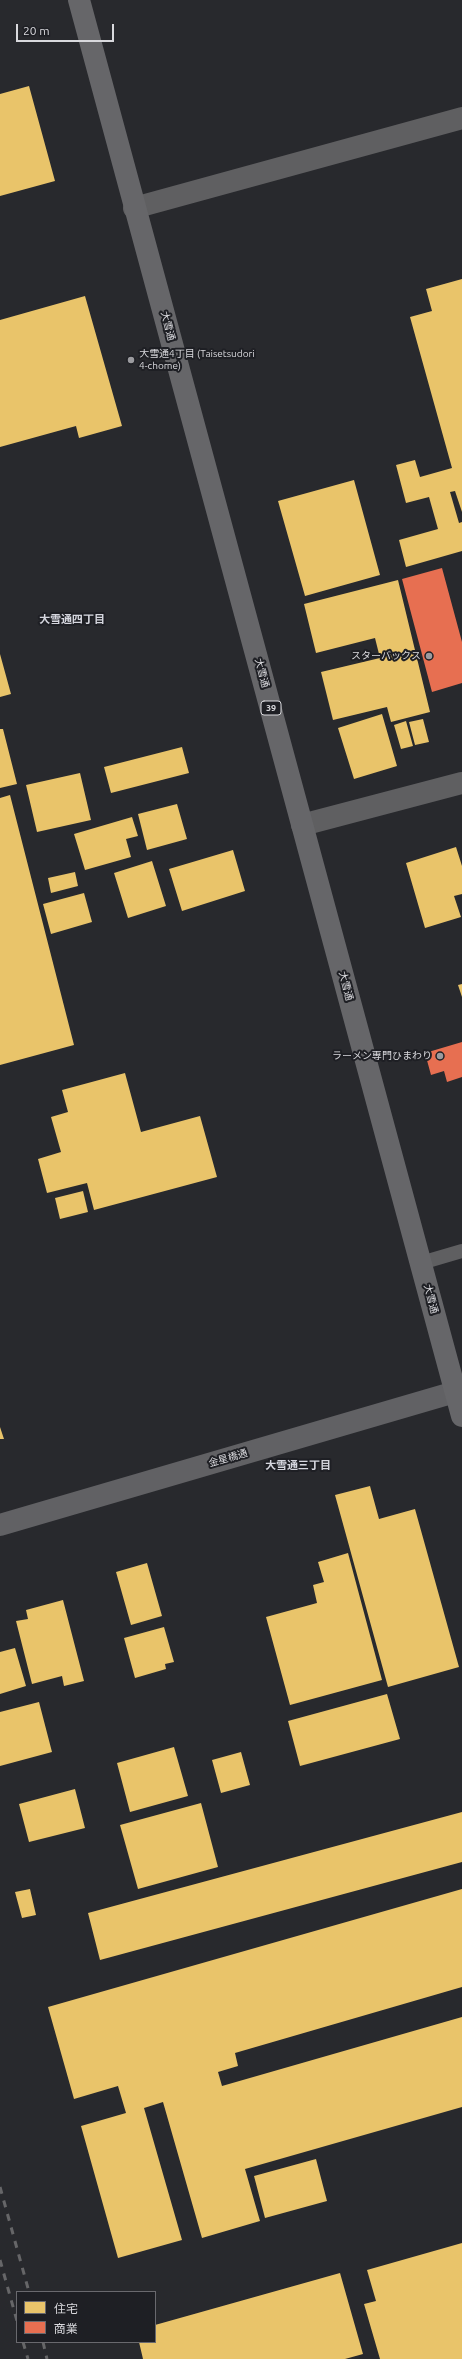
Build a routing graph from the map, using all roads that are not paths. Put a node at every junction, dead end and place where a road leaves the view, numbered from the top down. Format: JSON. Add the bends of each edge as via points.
{"nodes":[{"id":1,"x":79,"y":0,"type":"edge"},
{"id":2,"x":462,"y":118,"type":"edge"},
{"id":3,"x":134,"y":208,"type":"junction"},
{"id":4,"x":462,"y":783,"type":"edge"},
{"id":5,"x":302,"y":825,"type":"junction"},
{"id":6,"x":462,"y":1252,"type":"edge"},
{"id":7,"x":421,"y":1263,"type":"junction"},
{"id":8,"x":455,"y":1392,"type":"junction"},
{"id":9,"x":462,"y":1416,"type":"edge"},
{"id":10,"x":0,"y":1525,"type":"edge"}],
"edges":[{"from":1,"to":3,"type":"highway","name":"大雪通","number":"39"},
{"from":2,"to":3,"type":"street"},
{"from":3,"to":5,"type":"highway","name":"大雪通","number":"39","via":[[155,276]]},
{"from":4,"to":5,"type":"street"},
{"from":5,"to":7,"type":"highway","name":"大雪通","number":"39"},
{"from":6,"to":7,"type":"lane"},
{"from":7,"to":8,"type":"highway","name":"大雪通","number":"39"},
{"from":8,"to":9,"type":"highway","name":"大雪通","number":"39"},
{"from":8,"to":10,"type":"street","name":"金星橋通"}]}
